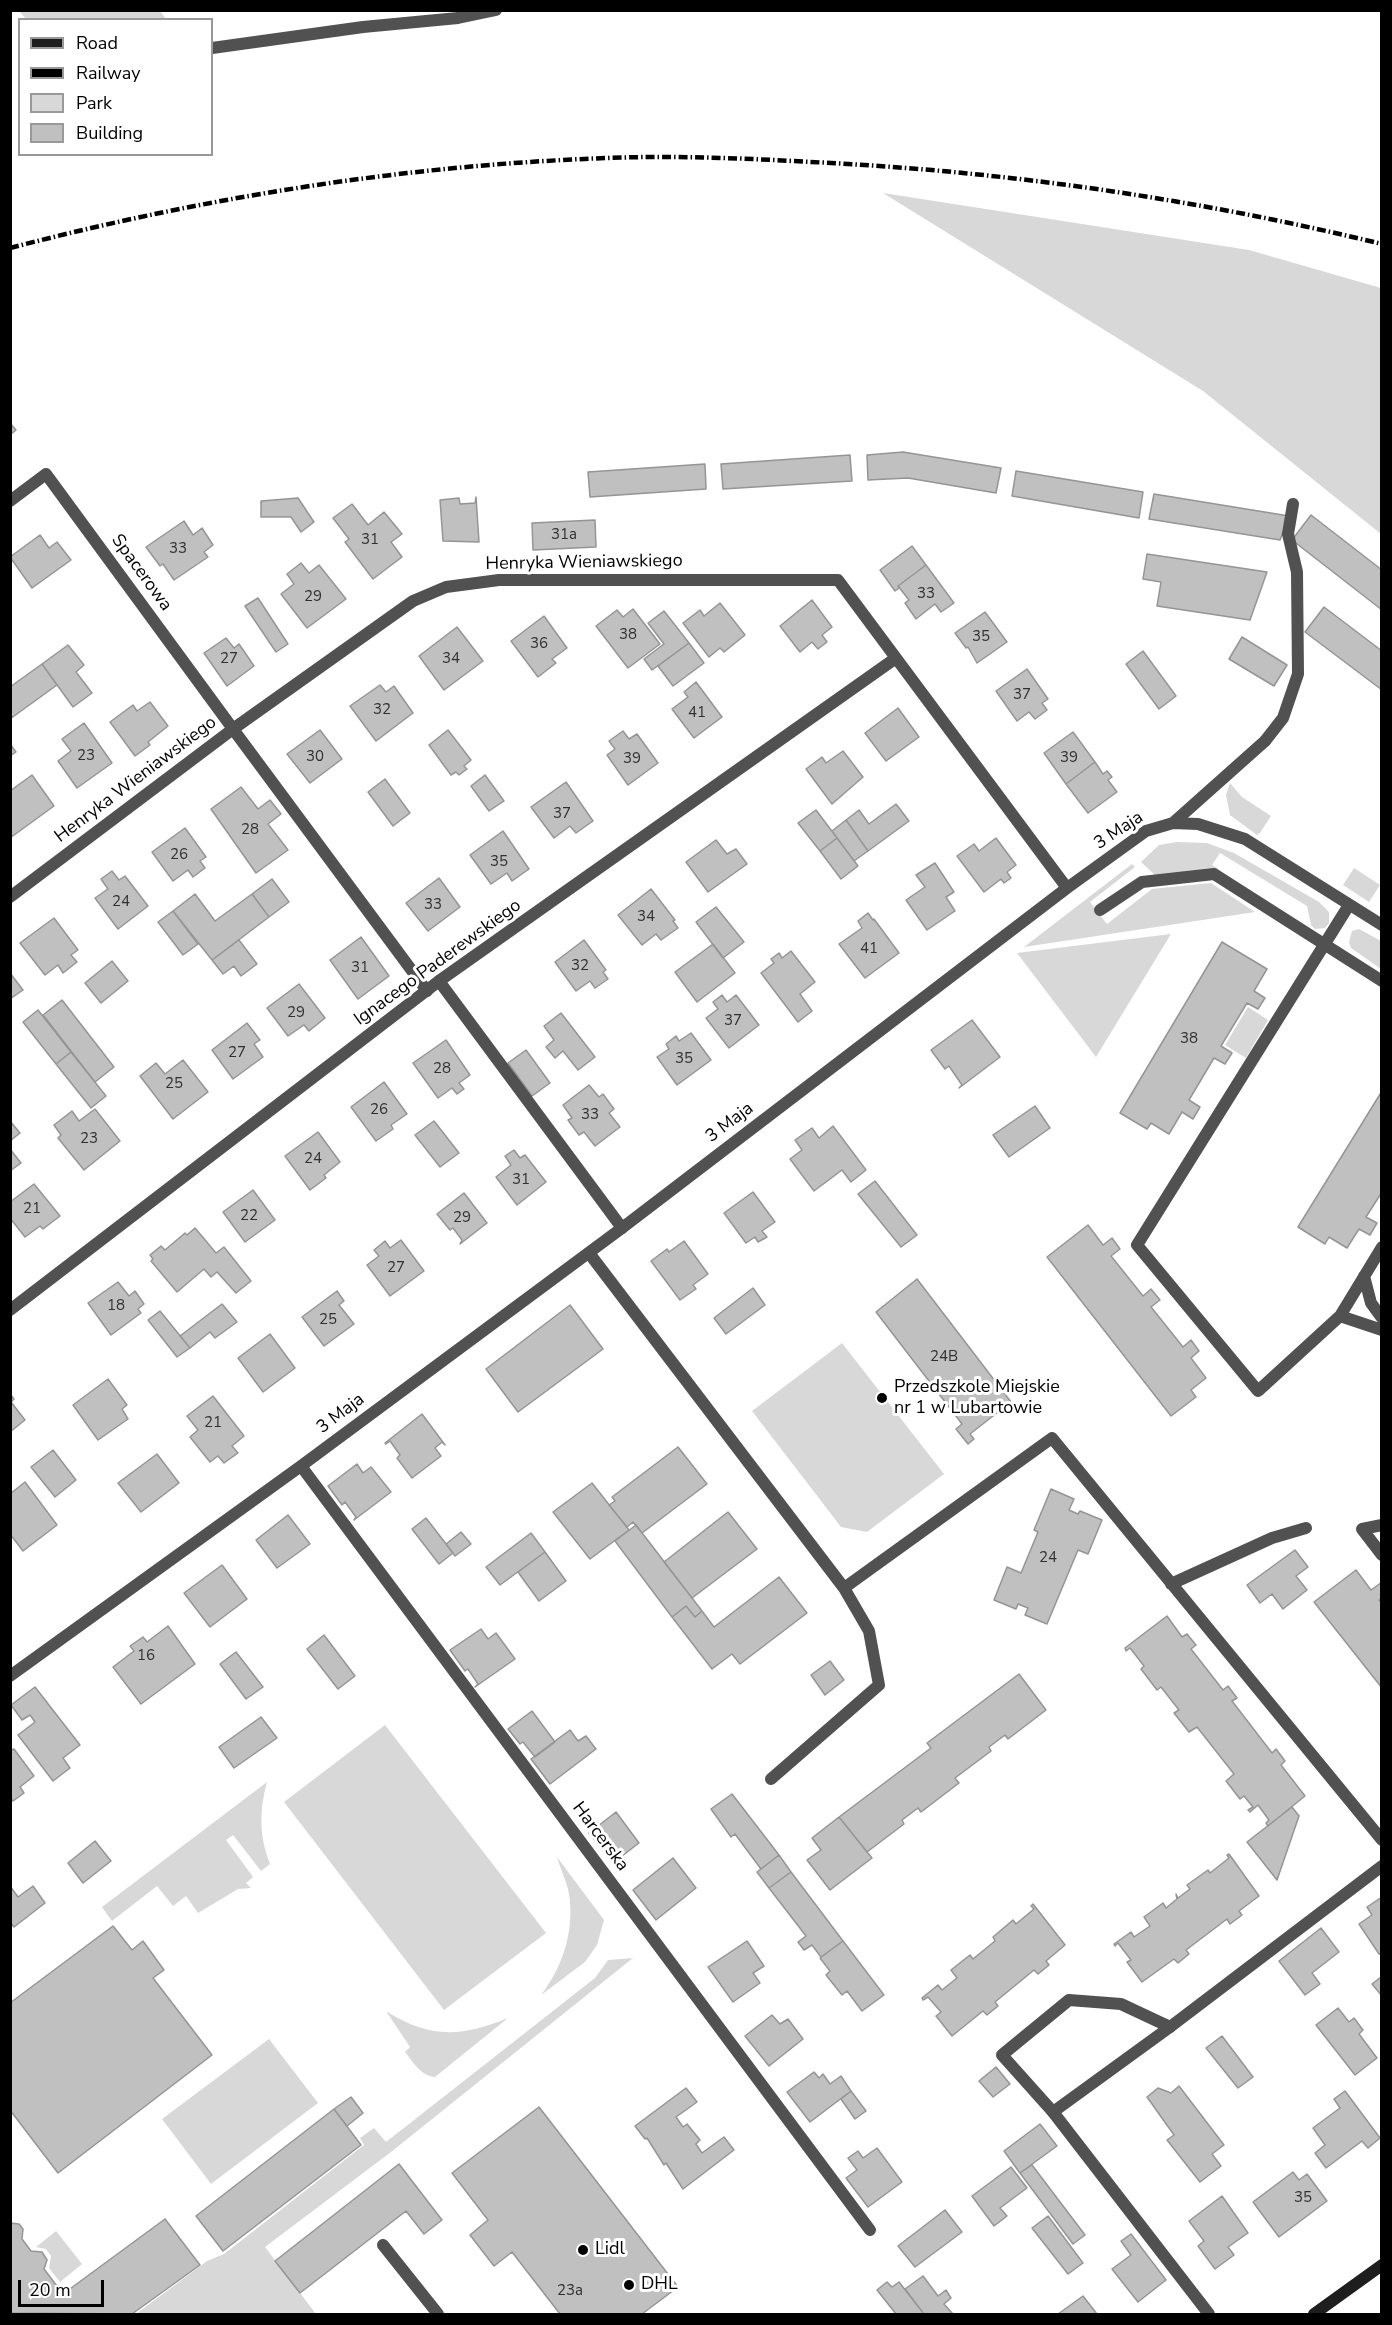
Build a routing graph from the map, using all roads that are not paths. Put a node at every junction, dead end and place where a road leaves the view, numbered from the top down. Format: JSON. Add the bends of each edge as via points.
{"nodes":[{"id":1,"x":496,"y":10,"type":"edge"},
{"id":2,"x":213,"y":48,"type":"edge"},
{"id":3,"x":10,"y":501,"type":"edge"},
{"id":4,"x":1293,"y":504,"type":"dead end"},
{"id":5,"x":896,"y":658,"type":"junction"},
{"id":6,"x":233,"y":729,"type":"junction"},
{"id":7,"x":1173,"y":823,"type":"junction"},
{"id":8,"x":1067,"y":888,"type":"junction"},
{"id":9,"x":10,"y":897,"type":"edge"},
{"id":10,"x":1349,"y":905,"type":"junction"},
{"id":11,"x":1101,"y":910,"type":"dead end"},
{"id":12,"x":1382,"y":925,"type":"edge"},
{"id":13,"x":1325,"y":945,"type":"junction"},
{"id":14,"x":440,"y":981,"type":"junction"},
{"id":15,"x":1382,"y":981,"type":"edge"},
{"id":16,"x":427,"y":991,"type":"junction"},
{"id":17,"x":622,"y":1228,"type":"junction"},
{"id":18,"x":1382,"y":1247,"type":"edge"},
{"id":19,"x":588,"y":1253,"type":"junction"},
{"id":20,"x":1364,"y":1276,"type":"junction"},
{"id":21,"x":10,"y":1310,"type":"edge"},
{"id":22,"x":1340,"y":1316,"type":"junction"},
{"id":23,"x":1382,"y":1318,"type":"edge"},
{"id":24,"x":1382,"y":1330,"type":"edge"},
{"id":25,"x":301,"y":1466,"type":"junction"},
{"id":26,"x":1382,"y":1525,"type":"edge"},
{"id":27,"x":1306,"y":1528,"type":"dead end"},
{"id":28,"x":1382,"y":1555,"type":"edge"},
{"id":29,"x":1171,"y":1584,"type":"junction"},
{"id":30,"x":844,"y":1588,"type":"junction"},
{"id":31,"x":10,"y":1676,"type":"edge"},
{"id":32,"x":771,"y":1779,"type":"dead end"},
{"id":33,"x":1382,"y":1840,"type":"edge"},
{"id":34,"x":1382,"y":1866,"type":"edge"},
{"id":35,"x":1170,"y":2027,"type":"junction"},
{"id":36,"x":1053,"y":2112,"type":"junction"},
{"id":37,"x":870,"y":2230,"type":"dead end"},
{"id":38,"x":383,"y":2245,"type":"dead end"},
{"id":39,"x":1382,"y":2265,"type":"edge"},
{"id":40,"x":438,"y":2314,"type":"edge"},
{"id":41,"x":1209,"y":2314,"type":"edge"},
{"id":42,"x":1314,"y":2314,"type":"edge"}],
"edges":[{"from":1,"to":2,"type":"street"},
{"from":3,"to":6,"type":"street","name":"Spacerowa","via":[[46,474]]},
{"from":4,"to":7,"type":"street","name":"3 Maja","via":[[1288,534],[1298,572],[1299,674],[1283,718],[1264,741]]},
{"from":5,"to":6,"type":"street","name":"Henryka Wieniawskiego","via":[[838,580],[499,580],[446,587],[413,601]]},
{"from":5,"to":8,"type":"street","name":"Henryka Wieniawskiego"},
{"from":5,"to":14,"type":"street","name":"Ignacego Paderewskiego"},
{"from":6,"to":9,"type":"street","name":"Henryka Wieniawskiego"},
{"from":6,"to":16,"type":"street"},
{"from":7,"to":8,"type":"street","name":"3 Maja","via":[[1146,831]]},
{"from":7,"to":10,"type":"street","via":[[1198,824],[1245,839]]},
{"from":8,"to":17,"type":"street","name":"3 Maja"},
{"from":10,"to":12,"type":"street"},
{"from":10,"to":13,"type":"street"},
{"from":11,"to":13,"type":"street","via":[[1142,882],[1214,874]]},
{"from":13,"to":15,"type":"street"},
{"from":13,"to":22,"type":"street","via":[[1137,1245],[1258,1391]]},
{"from":14,"to":16,"type":"street","name":"Ignacego Paderewskiego"},
{"from":14,"to":17,"type":"street"},
{"from":16,"to":21,"type":"street","name":"Ignacego Paderewskiego"},
{"from":17,"to":19,"type":"street","name":"3 Maja"},
{"from":18,"to":20,"type":"street"},
{"from":19,"to":25,"type":"street","name":"3 Maja"},
{"from":19,"to":30,"type":"street"},
{"from":20,"to":22,"type":"street"},
{"from":20,"to":23,"type":"street","via":[[1371,1303]]},
{"from":22,"to":24,"type":"street"},
{"from":25,"to":31,"type":"street","name":"3 Maja"},
{"from":25,"to":37,"type":"street","name":"Harcerska"},
{"from":26,"to":28,"type":"street","via":[[1362,1528]]},
{"from":27,"to":29,"type":"street","via":[[1272,1538]]},
{"from":29,"to":30,"type":"street","via":[[1052,1438]]},
{"from":29,"to":33,"type":"street"},
{"from":30,"to":32,"type":"street","via":[[869,1631],[879,1685]]},
{"from":34,"to":35,"type":"street"},
{"from":35,"to":36,"type":"street"},
{"from":35,"to":36,"type":"street","via":[[1121,2004],[1069,2000],[1002,2055]]},
{"from":36,"to":41,"type":"street"},
{"from":38,"to":40,"type":"street"},
{"from":39,"to":42,"type":"main road"}]}
